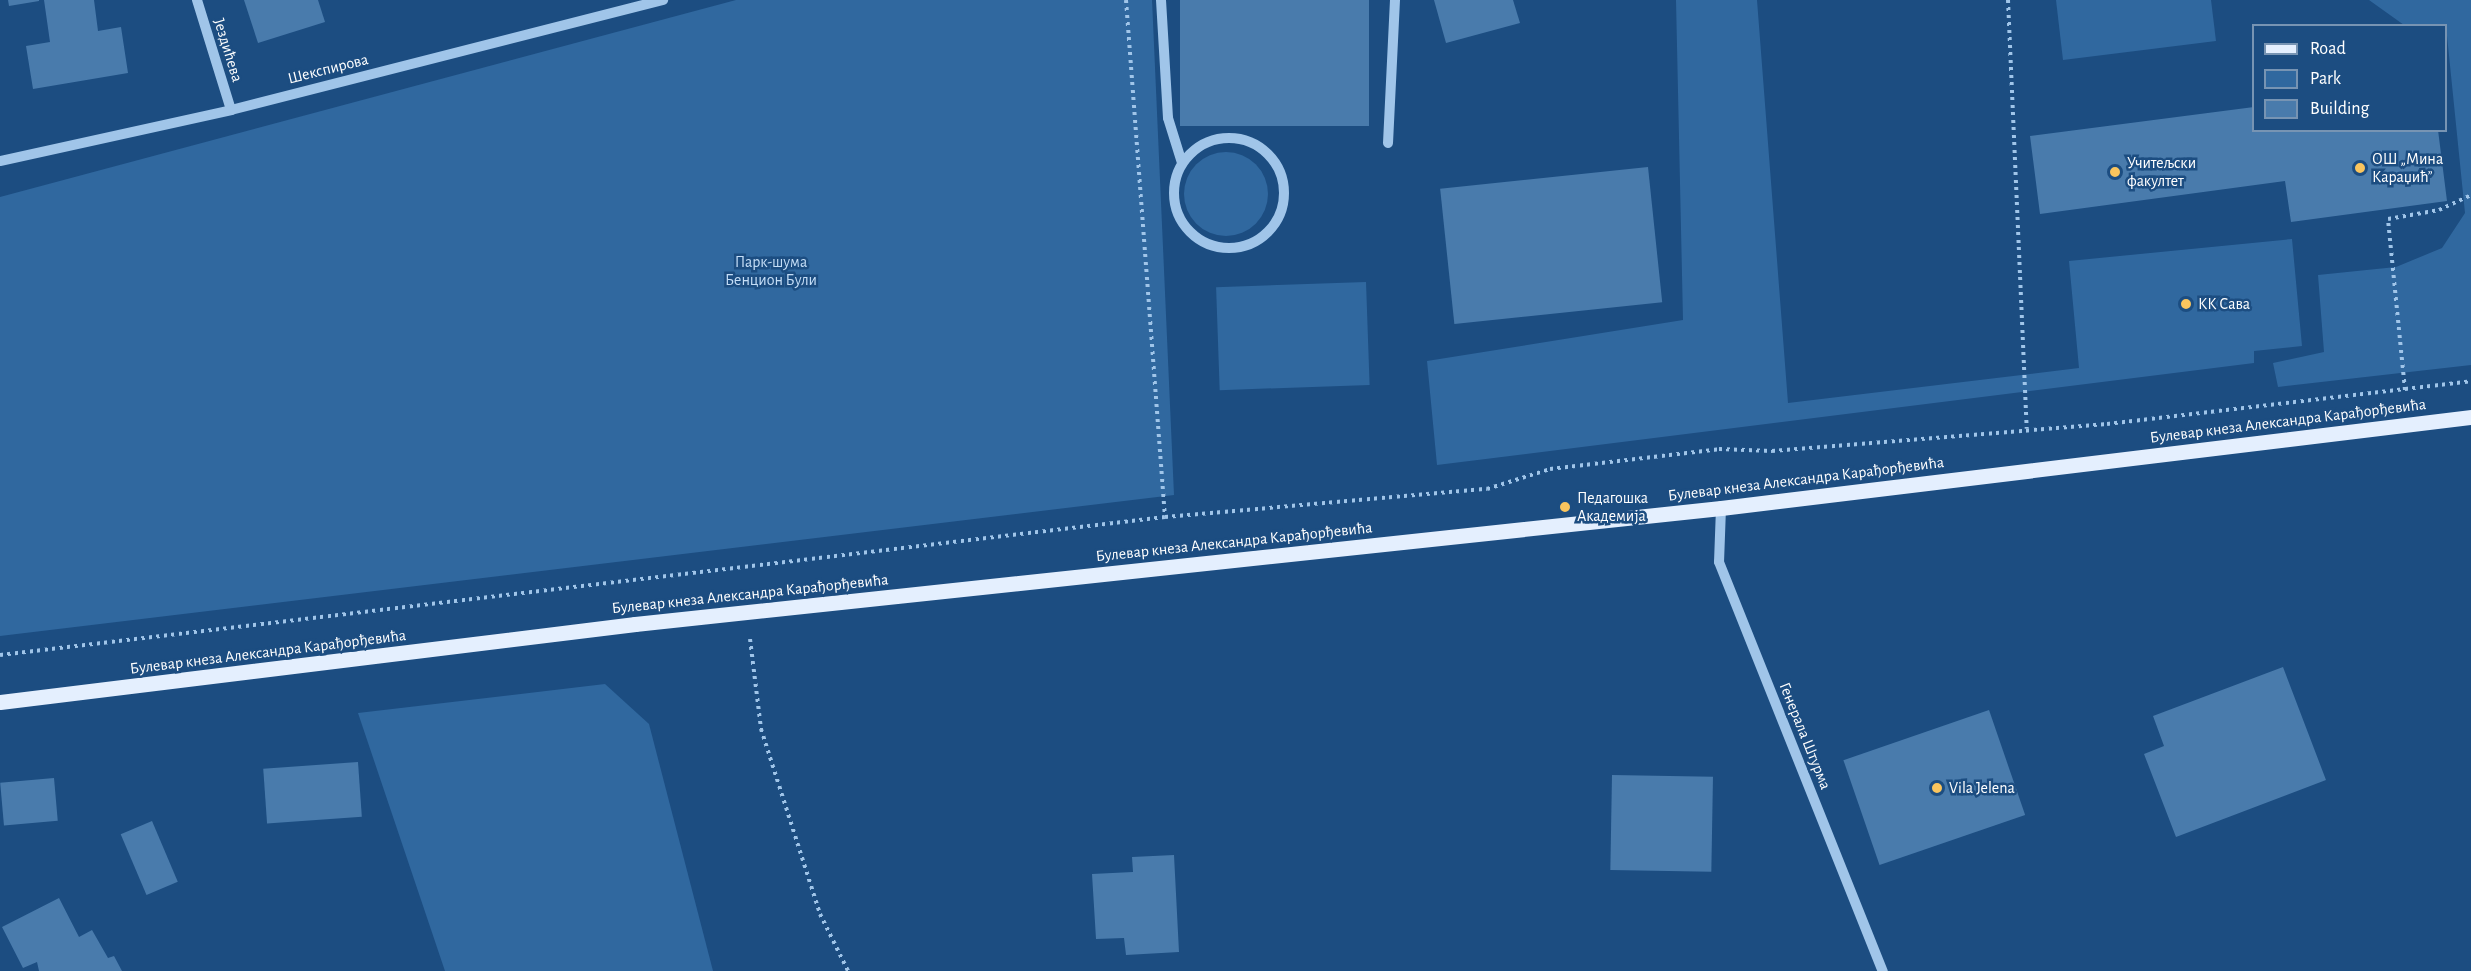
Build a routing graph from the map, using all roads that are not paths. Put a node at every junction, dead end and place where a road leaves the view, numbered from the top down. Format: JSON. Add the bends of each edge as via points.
{"nodes":[{"id":1,"x":197,"y":0,"type":"edge"},
{"id":2,"x":663,"y":0,"type":"edge"},
{"id":3,"x":1161,"y":0,"type":"edge"},
{"id":4,"x":1395,"y":0,"type":"edge"},
{"id":5,"x":231,"y":110,"type":"junction"},
{"id":6,"x":1388,"y":143,"type":"dead end"},
{"id":7,"x":0,"y":162,"type":"edge"},
{"id":8,"x":1182,"y":163,"type":"junction"},
{"id":9,"x":2471,"y":417,"type":"edge"},
{"id":10,"x":1721,"y":508,"type":"junction"},
{"id":11,"x":0,"y":702,"type":"edge"},
{"id":12,"x":1883,"y":971,"type":"edge"}],
"edges":[{"from":1,"to":5,"type":"street","name":"Јездићева"},
{"from":2,"to":5,"type":"street","name":"Шекспирова"},
{"from":3,"to":8,"type":"street","via":[[1168,118]]},
{"from":4,"to":6,"type":"street"},
{"from":5,"to":7,"type":"street","name":"Шекспирова"},
{"from":8,"to":8,"type":"street","via":[[1175,180],[1178,216],[1202,242],[1237,248],[1269,232],[1284,199],[1275,164],[1263,150],[1247,141],[1211,141]]},
{"from":9,"to":10,"type":"main road","name":"Булевар кнеза Александра Карађорђевића"},
{"from":10,"to":11,"type":"main road","name":"Булевар кнеза Александра Карађорђевића","via":[[746,611]]},
{"from":10,"to":12,"type":"street","name":"Генерала Штурма","via":[[1719,562]]}]}
